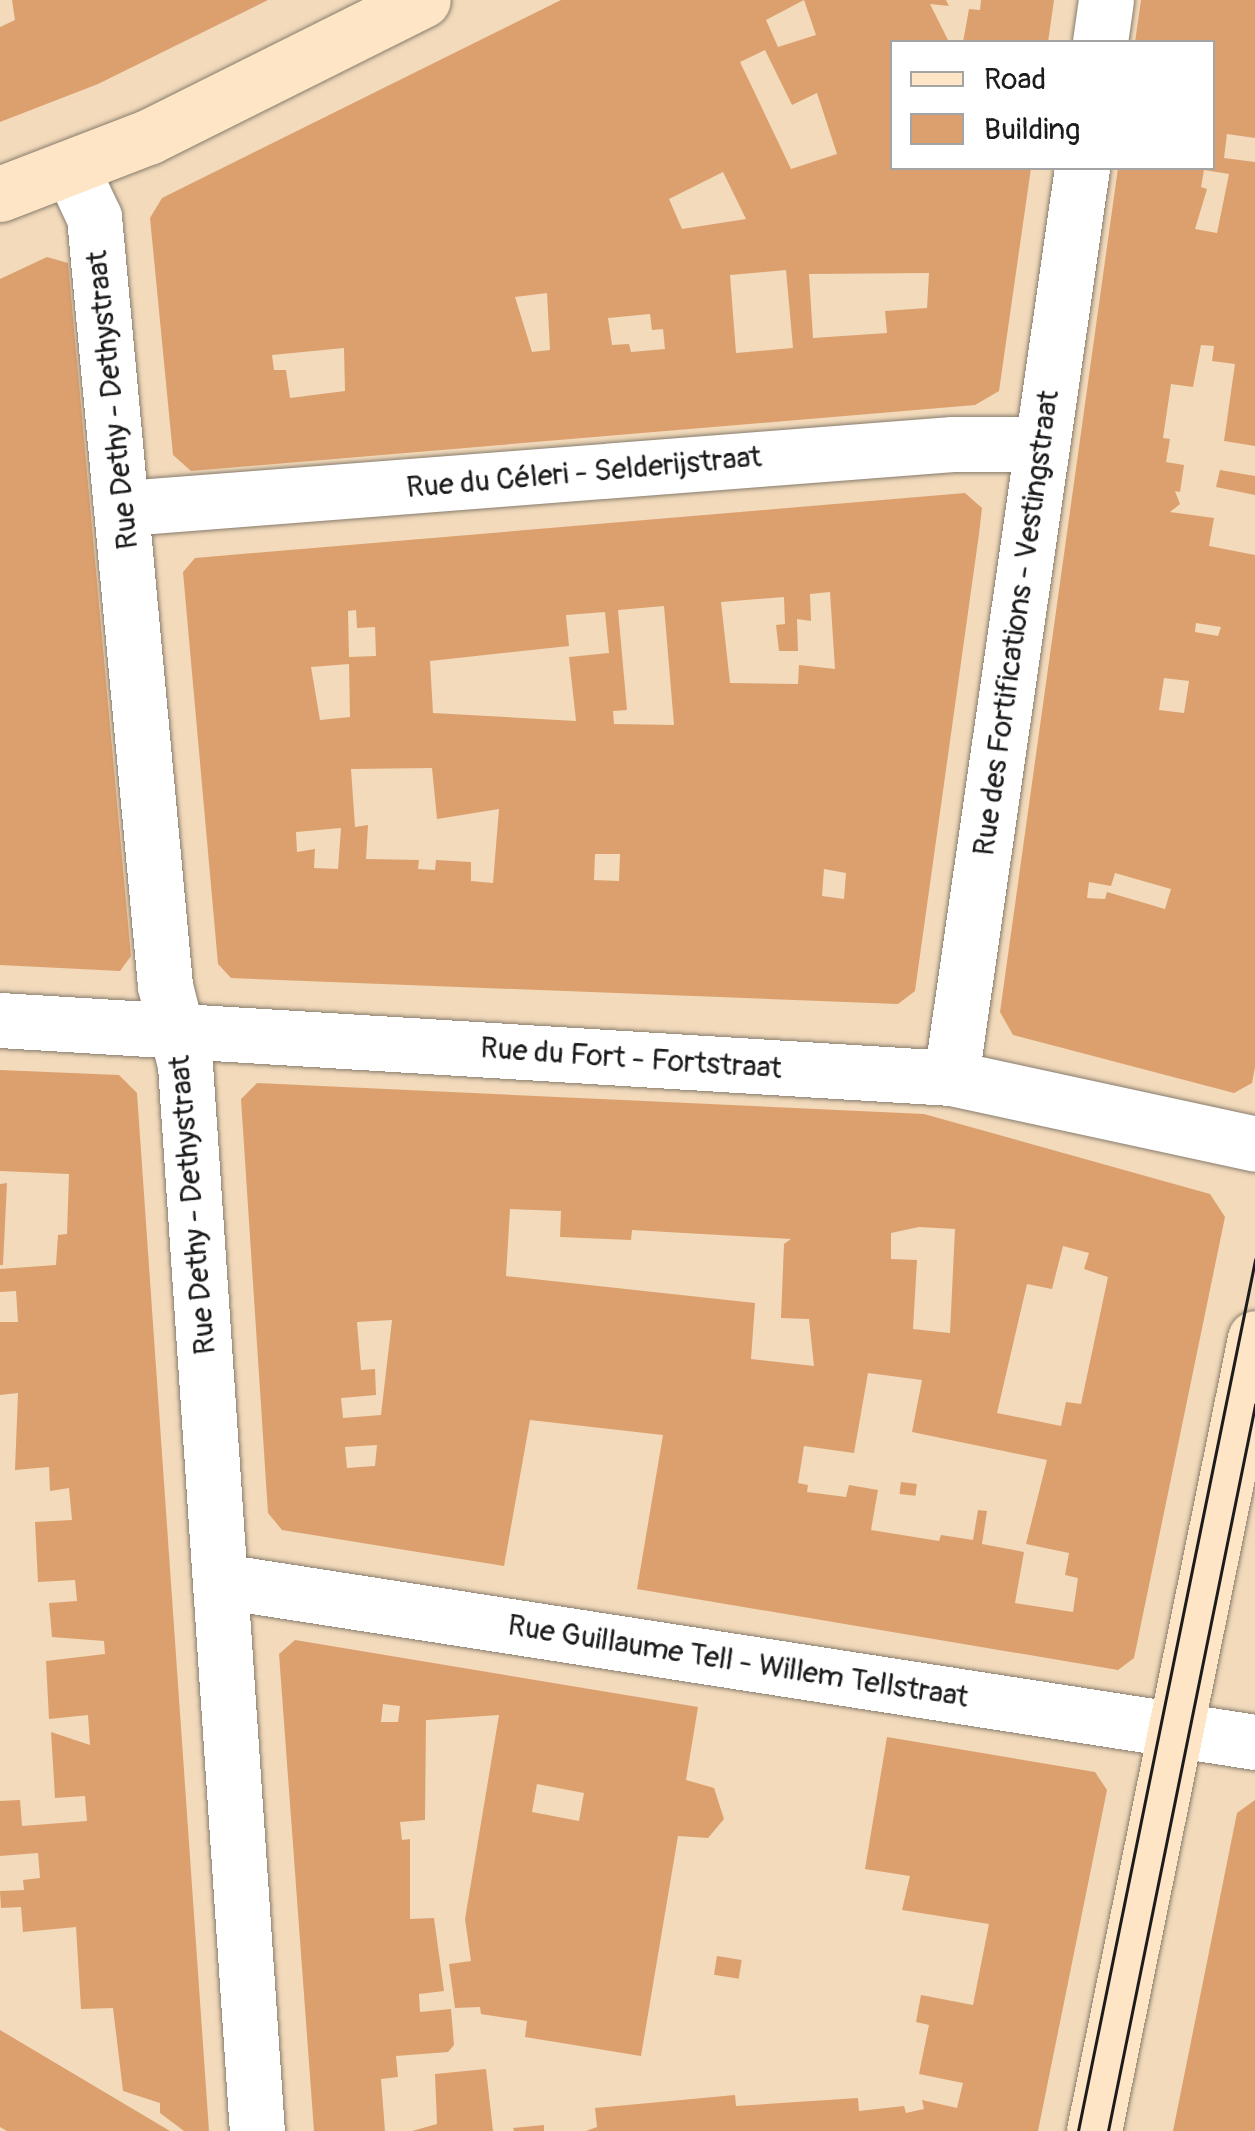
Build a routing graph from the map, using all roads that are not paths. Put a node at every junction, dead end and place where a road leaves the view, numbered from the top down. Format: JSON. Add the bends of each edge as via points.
{"nodes":[{"id":1,"x":424,"y":0,"type":"edge"},
{"id":2,"x":1106,"y":0,"type":"edge"},
{"id":3,"x":1100,"y":40,"type":"edge"},
{"id":4,"x":71,"y":168,"type":"junction"},
{"id":5,"x":1082,"y":170,"type":"edge"},
{"id":6,"x":0,"y":194,"type":"edge"},
{"id":7,"x":1042,"y":444,"type":"junction"},
{"id":8,"x":125,"y":508,"type":"junction"},
{"id":9,"x":0,"y":1020,"type":"edge"},
{"id":10,"x":177,"y":1031,"type":"junction"},
{"id":11,"x":951,"y":1078,"type":"junction"},
{"id":12,"x":1255,"y":1144,"type":"edge"},
{"id":13,"x":1255,"y":1338,"type":"edge"},
{"id":14,"x":221,"y":1581,"type":"junction"},
{"id":15,"x":1174,"y":1730,"type":"junction"},
{"id":16,"x":1255,"y":1742,"type":"edge"},
{"id":17,"x":257,"y":2131,"type":"edge"},
{"id":18,"x":1094,"y":2131,"type":"edge"}],
"edges":[{"from":1,"to":4,"type":"main road","via":[[148,137]]},
{"from":2,"to":3,"type":"street"},
{"from":4,"to":6,"type":"main road"},
{"from":4,"to":8,"type":"street","name":"Rue Dethy - Dethystraat","via":[[94,217]]},
{"from":5,"to":7,"type":"street","name":"Rue des Fortifications - Vestingstraat"},
{"from":7,"to":8,"type":"street","name":"Rue du Céleri - Selderijstraat","via":[[953,444]]},
{"from":7,"to":11,"type":"street","name":"Rue des Fortifications - Vestingstraat"},
{"from":8,"to":10,"type":"street","name":"Rue Dethy - Dethystraat","via":[[165,986]]},
{"from":9,"to":10,"type":"street","name":"Rue du Fort - Fortstraat"},
{"from":10,"to":11,"type":"street","name":"Rue du Fort - Fortstraat"},
{"from":10,"to":14,"type":"street","name":"Rue Dethy - Dethystraat","via":[[185,1066]]},
{"from":11,"to":12,"type":"street","name":"Rue du Fort - Fortstraat"},
{"from":13,"to":15,"type":"main road"},
{"from":14,"to":15,"type":"street","name":"Rue Guillaume Tell - Willem Tellstraat"},
{"from":14,"to":17,"type":"street","name":"Rue Dethy - Dethystraat"},
{"from":15,"to":16,"type":"street","name":"Rue Guillaume Tell - Willem Tellstraat"},
{"from":15,"to":18,"type":"main road"}]}
